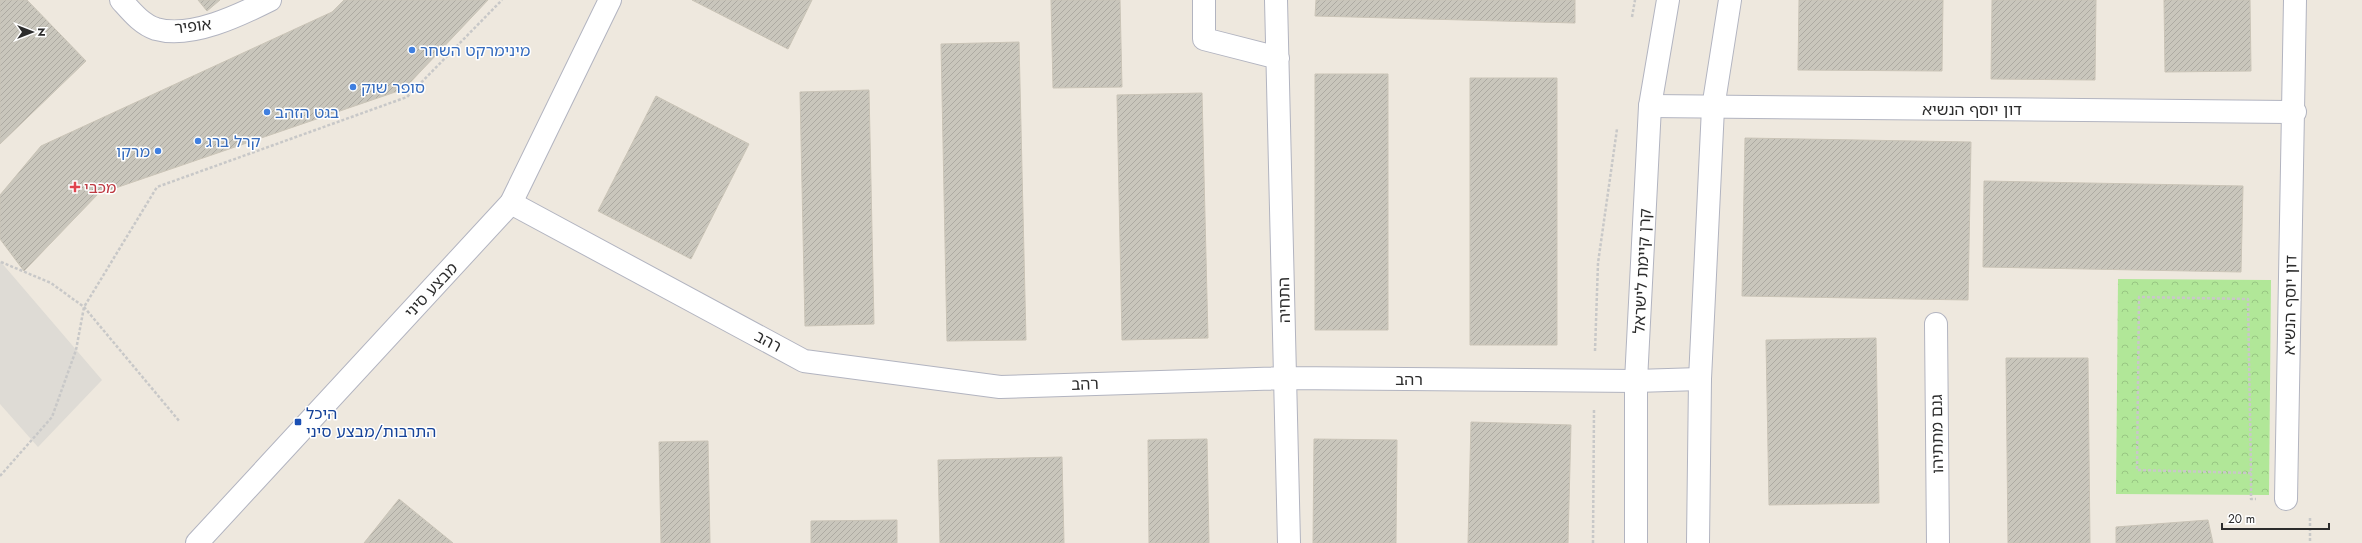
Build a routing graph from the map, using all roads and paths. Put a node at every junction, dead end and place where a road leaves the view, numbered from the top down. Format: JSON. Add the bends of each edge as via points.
{"nodes":[{"id":1,"x":121,"y":0,"type":"edge"},
{"id":2,"x":270,"y":0,"type":"edge"},
{"id":3,"x":502,"y":0,"type":"edge"},
{"id":4,"x":610,"y":0,"type":"edge"},
{"id":5,"x":1204,"y":0,"type":"edge"},
{"id":6,"x":1276,"y":0,"type":"edge"},
{"id":7,"x":1635,"y":0,"type":"edge"},
{"id":8,"x":1668,"y":0,"type":"edge"},
{"id":9,"x":1730,"y":0,"type":"edge"},
{"id":10,"x":2295,"y":0,"type":"edge"},
{"id":11,"x":1632,"y":23,"type":"dead end"},
{"id":12,"x":1278,"y":58,"type":"junction"},
{"id":13,"x":1650,"y":106,"type":"junction"},
{"id":14,"x":1713,"y":108,"type":"junction"},
{"id":15,"x":2295,"y":112,"type":"junction"},
{"id":16,"x":1617,"y":124,"type":"dead end"},
{"id":17,"x":511,"y":204,"type":"junction"},
{"id":18,"x":1,"y":262,"type":"dead end"},
{"id":19,"x":84,"y":307,"type":"junction"},
{"id":20,"x":1936,"y":324,"type":"dead end"},
{"id":21,"x":1286,"y":378,"type":"junction"},
{"id":22,"x":1700,"y":379,"type":"junction"},
{"id":23,"x":1594,"y":380,"type":"junction"},
{"id":24,"x":1636,"y":381,"type":"junction"},
{"id":25,"x":180,"y":422,"type":"dead end"},
{"id":26,"x":2251,"y":473,"type":"joint"},
{"id":27,"x":0,"y":476,"type":"edge"},
{"id":28,"x":2286,"y":498,"type":"dead end"},
{"id":29,"x":197,"y":543,"type":"edge"},
{"id":30,"x":1289,"y":543,"type":"edge"},
{"id":31,"x":1593,"y":543,"type":"edge"},
{"id":32,"x":1636,"y":543,"type":"edge"},
{"id":33,"x":1698,"y":543,"type":"edge"},
{"id":34,"x":1938,"y":543,"type":"edge"}],
"edges":[{"from":1,"to":2,"type":"street","name":"אופיר","via":[[139,19],[156,29],[178,30],[208,27]]},
{"from":3,"to":19,"type":"path","via":[[407,97],[157,187]]},
{"from":4,"to":17,"type":"street","name":"מבצע סיני"},
{"from":5,"to":12,"type":"street","via":[[1204,39]]},
{"from":6,"to":12,"type":"street","name":"התחיה"},
{"from":7,"to":11,"type":"path"},
{"from":8,"to":13,"type":"street","name":"קרן קיימת לישראל"},
{"from":9,"to":14,"type":"street"},
{"from":10,"to":15,"type":"street","name":"דון יוסף הנשיא"},
{"from":12,"to":21,"type":"street","name":"התחיה"},
{"from":13,"to":14,"type":"street","name":"דון יוסף הנשיא"},
{"from":13,"to":24,"type":"street","name":"קרן קיימת לישראל"},
{"from":14,"to":15,"type":"street","name":"דון יוסף הנשיא"},
{"from":14,"to":22,"type":"street"},
{"from":15,"to":28,"type":"street","name":"דון יוסף הנשיא"},
{"from":16,"to":23,"type":"path","via":[[1598,263]]},
{"from":17,"to":21,"type":"street","name":"רהב","via":[[804,361],[1000,387]]},
{"from":17,"to":29,"type":"street","name":"מבצע סיני"},
{"from":18,"to":19,"type":"path","via":[[51,282]]},
{"from":19,"to":25,"type":"path"},
{"from":19,"to":27,"type":"path","via":[[76,350],[52,418]]},
{"from":20,"to":34,"type":"street","name":"גנם מתתיהו"},
{"from":21,"to":23,"type":"street","name":"רהב"},
{"from":21,"to":30,"type":"street","name":"התחיה"},
{"from":22,"to":24,"type":"street","name":"רהב"},
{"from":22,"to":33,"type":"street"},
{"from":23,"to":24,"type":"street","name":"רהב"},
{"from":23,"to":31,"type":"path"},
{"from":24,"to":32,"type":"street","name":"קרן קיימת לישראל"},
{"from":26,"to":26,"type":"path","via":[[2248,299],[2138,297],[2137,470]]}]}
